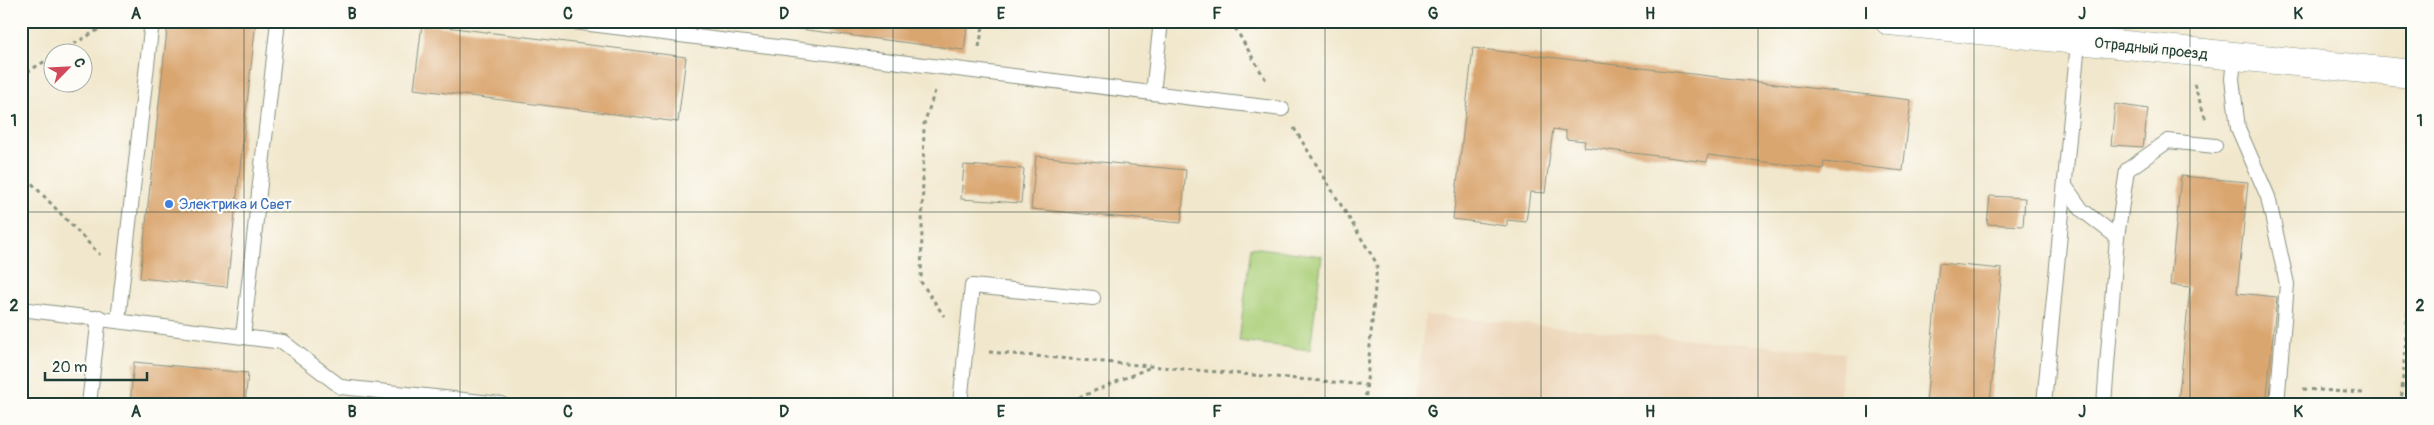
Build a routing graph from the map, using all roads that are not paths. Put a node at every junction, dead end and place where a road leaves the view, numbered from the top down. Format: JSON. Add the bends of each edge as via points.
{"nodes":[{"id":1,"x":152,"y":21,"type":"edge"},
{"id":2,"x":278,"y":21,"type":"edge"},
{"id":3,"x":566,"y":21,"type":"edge"},
{"id":4,"x":1161,"y":21,"type":"edge"},
{"id":5,"x":1889,"y":21,"type":"edge"},
{"id":6,"x":2079,"y":31,"type":"edge"},
{"id":7,"x":2234,"y":58,"type":"junction"},
{"id":8,"x":2413,"y":74,"type":"edge"},
{"id":9,"x":1153,"y":93,"type":"junction"},
{"id":10,"x":1282,"y":109,"type":"road end"},
{"id":11,"x":2215,"y":146,"type":"dead end"},
{"id":12,"x":2066,"y":186,"type":"junction"},
{"id":13,"x":2117,"y":237,"type":"junction"},
{"id":14,"x":1093,"y":298,"type":"dead end"},
{"id":15,"x":21,"y":309,"type":"edge"},
{"id":16,"x":99,"y":318,"type":"junction"},
{"id":17,"x":118,"y":320,"type":"junction"},
{"id":18,"x":243,"y":337,"type":"junction"},
{"id":19,"x":89,"y":404,"type":"edge"},
{"id":20,"x":501,"y":404,"type":"edge"},
{"id":21,"x":960,"y":404,"type":"edge"},
{"id":22,"x":2044,"y":404,"type":"edge"},
{"id":23,"x":2104,"y":404,"type":"edge"},
{"id":24,"x":2277,"y":404,"type":"edge"}],
"edges":[{"from":1,"to":17,"type":"lane"},
{"from":2,"to":18,"type":"lane"},
{"from":3,"to":9,"type":"lane"},
{"from":4,"to":9,"type":"lane"},
{"from":5,"to":6,"type":"street","name":"Отрадный проезд"},
{"from":6,"to":7,"type":"street","name":"Отрадный проезд"},
{"from":6,"to":12,"type":"lane"},
{"from":7,"to":8,"type":"street","name":"Отрадный проезд"},
{"from":7,"to":24,"type":"lane","via":[[2232,79],[2238,128],[2268,197],[2287,284]]},
{"from":9,"to":10,"type":"lane"},
{"from":11,"to":13,"type":"lane","via":[[2168,141],[2127,170]]},
{"from":12,"to":13,"type":"lane","via":[[2082,210]]},
{"from":12,"to":22,"type":"lane"},
{"from":13,"to":23,"type":"lane"},
{"from":14,"to":21,"type":"lane","via":[[972,286]]},
{"from":15,"to":16,"type":"lane"},
{"from":16,"to":17,"type":"lane"},
{"from":16,"to":19,"type":"lane"},
{"from":17,"to":18,"type":"lane"},
{"from":18,"to":20,"type":"lane","via":[[283,342],[341,388]]}]}
